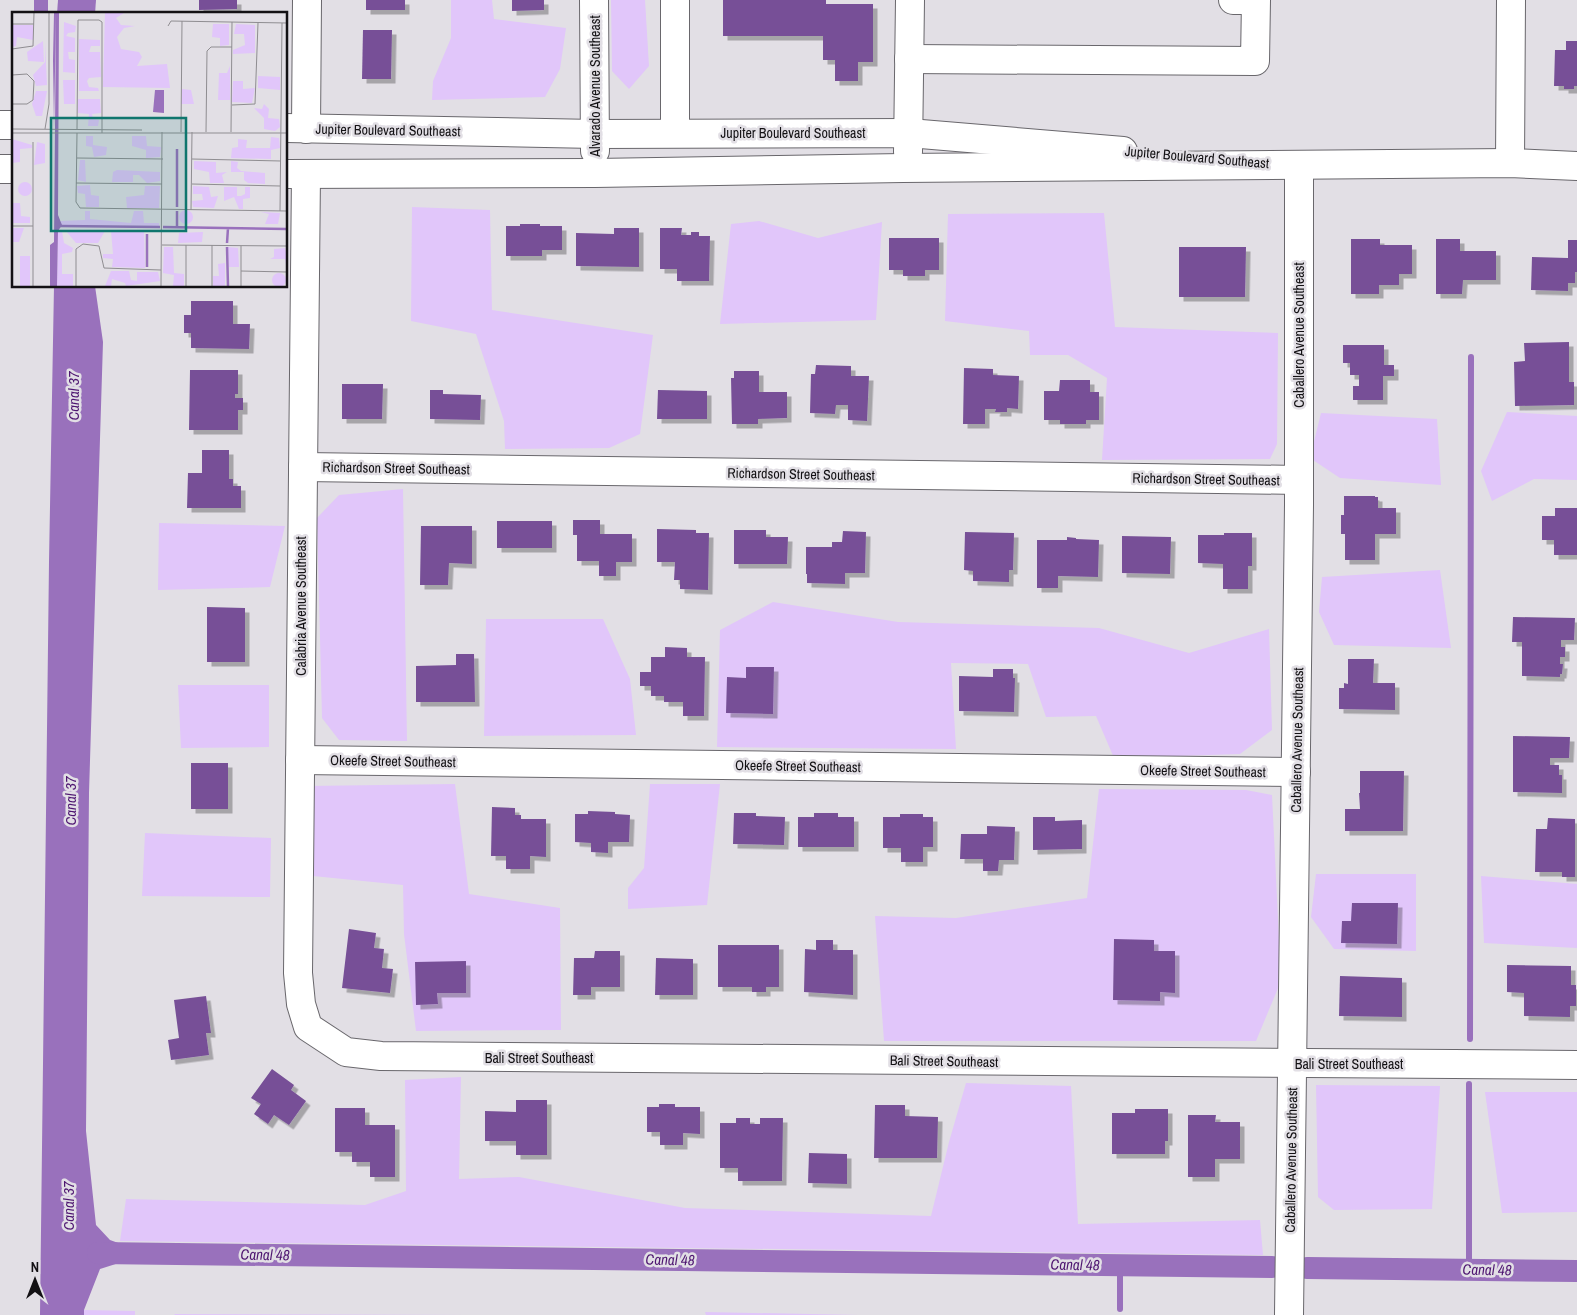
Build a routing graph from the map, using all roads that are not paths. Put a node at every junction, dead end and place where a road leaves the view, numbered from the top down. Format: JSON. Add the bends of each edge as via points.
{"nodes":[{"id":1,"x":307,"y":0,"type":"edge"},
{"id":2,"x":594,"y":0,"type":"edge"},
{"id":3,"x":675,"y":0,"type":"edge"},
{"id":4,"x":910,"y":0,"type":"edge"},
{"id":5,"x":1233,"y":0,"type":"edge"},
{"id":6,"x":1511,"y":0,"type":"edge"},
{"id":7,"x":910,"y":59,"type":"junction"},
{"id":8,"x":296,"y":129,"type":"edge"},
{"id":9,"x":675,"y":133,"type":"junction"},
{"id":10,"x":908,"y":133,"type":"junction"},
{"id":11,"x":595,"y":134,"type":"junction"},
{"id":12,"x":1510,"y":163,"type":"junction"},
{"id":13,"x":1299,"y":166,"type":"junction"},
{"id":14,"x":1577,"y":166,"type":"edge"},
{"id":15,"x":908,"y":168,"type":"junction"},
{"id":16,"x":595,"y":173,"type":"junction"},
{"id":17,"x":296,"y":174,"type":"edge"},
{"id":18,"x":303,"y":467,"type":"junction"},
{"id":19,"x":1299,"y":480,"type":"junction"},
{"id":20,"x":300,"y":760,"type":"junction"},
{"id":21,"x":1296,"y":772,"type":"junction"},
{"id":22,"x":316,"y":1033,"type":"joint"},
{"id":23,"x":1293,"y":1064,"type":"junction"},
{"id":24,"x":1577,"y":1065,"type":"edge"},
{"id":25,"x":1289,"y":1315,"type":"edge"}],
"edges":[{"from":1,"to":8,"type":"street"},
{"from":2,"to":11,"type":"street","name":"Alvarado Avenue Southeast"},
{"from":3,"to":9,"type":"street"},
{"from":4,"to":7,"type":"street"},
{"from":5,"to":7,"type":"street","via":[[1256,0],[1255,60]]},
{"from":6,"to":12,"type":"street"},
{"from":7,"to":10,"type":"street"},
{"from":8,"to":11,"type":"street","name":"Jupiter Boulevard Southeast"},
{"from":9,"to":10,"type":"street","name":"Jupiter Boulevard Southeast"},
{"from":9,"to":11,"type":"street","name":"Jupiter Boulevard Southeast"},
{"from":10,"to":13,"type":"street","name":"Jupiter Boulevard Southeast"},
{"from":10,"to":15,"type":"street"},
{"from":11,"to":16,"type":"street","name":"Alvarado Avenue Southeast"},
{"from":12,"to":13,"type":"street","name":"Jupiter Boulevard Southeast"},
{"from":12,"to":14,"type":"street","name":"Jupiter Boulevard Southeast"},
{"from":13,"to":15,"type":"street","name":"Jupiter Boulevard Southeast"},
{"from":13,"to":19,"type":"street","name":"Caballero Avenue Southeast"},
{"from":15,"to":16,"type":"street","name":"Jupiter Boulevard Southeast"},
{"from":16,"to":17,"type":"street","name":"Jupiter Boulevard Southeast"},
{"from":17,"to":18,"type":"street","name":"Calabria Avenue Southeast"},
{"from":18,"to":19,"type":"street","name":"Richardson Street Southeast"},
{"from":18,"to":20,"type":"street","name":"Calabria Avenue Southeast"},
{"from":19,"to":21,"type":"street","name":"Caballero Avenue Southeast"},
{"from":20,"to":21,"type":"street","name":"Okeefe Street Southeast"},
{"from":20,"to":22,"type":"street","name":"Calabria Avenue Southeast","via":[[298,973],[301,1004],[308,1027]]},
{"from":21,"to":23,"type":"street","name":"Caballero Avenue Southeast"},
{"from":22,"to":23,"type":"street","name":"Bali Street Southeast","via":[[346,1052],[381,1056]]},
{"from":23,"to":24,"type":"street","name":"Bali Street Southeast"},
{"from":23,"to":25,"type":"street","name":"Caballero Avenue Southeast"}]}
